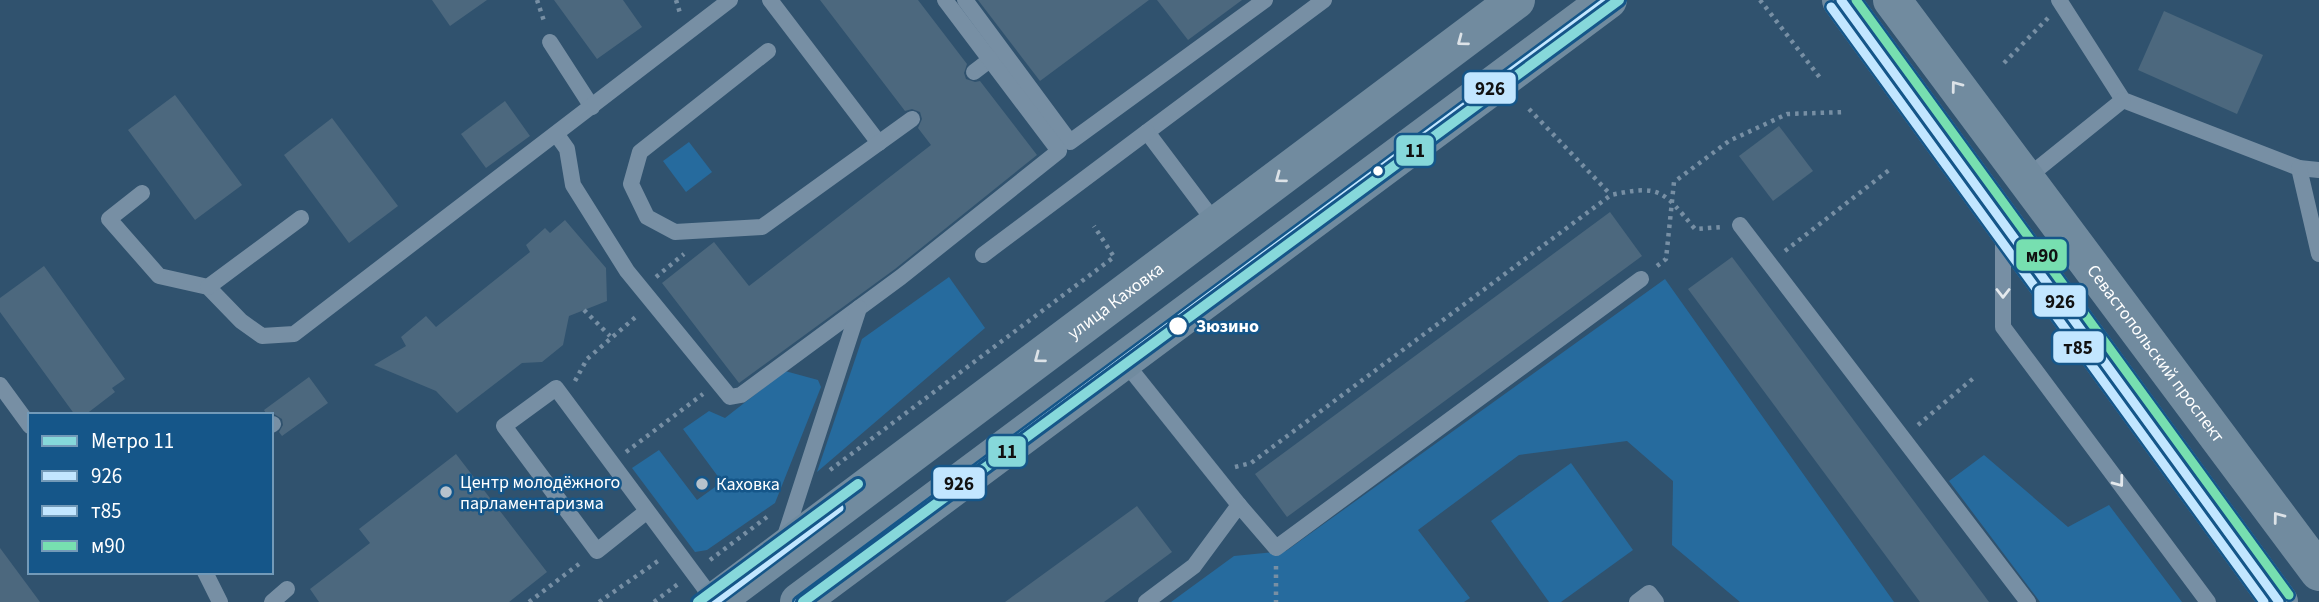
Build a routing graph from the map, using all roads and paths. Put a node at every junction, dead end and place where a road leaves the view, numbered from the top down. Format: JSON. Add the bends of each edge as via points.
{"nodes":[{"id":1,"x":730,"y":0,"type":"edge"},
{"id":2,"x":770,"y":0,"type":"edge"},
{"id":3,"x":945,"y":0,"type":"edge"},
{"id":4,"x":965,"y":0,"type":"edge"},
{"id":5,"x":1265,"y":0,"type":"edge"},
{"id":6,"x":1324,"y":0,"type":"edge"},
{"id":7,"x":1517,"y":0,"type":"edge"},
{"id":8,"x":1608,"y":0,"type":"edge"},
{"id":9,"x":1760,"y":0,"type":"edge"},
{"id":10,"x":1842,"y":0,"type":"edge"},
{"id":11,"x":1892,"y":0,"type":"edge"},
{"id":12,"x":2060,"y":3,"type":"edge"},
{"id":13,"x":550,"y":42,"type":"dead end"},
{"id":14,"x":768,"y":51,"type":"dead end"},
{"id":15,"x":990,"y":59,"type":"junction"},
{"id":16,"x":2004,"y":63,"type":"dead end"},
{"id":17,"x":974,"y":72,"type":"dead end"},
{"id":18,"x":1821,"y":79,"type":"dead end"},
{"id":19,"x":2123,"y":100,"type":"junction"},
{"id":20,"x":592,"y":107,"type":"junction"},
{"id":21,"x":1529,"y":109,"type":"dead end"},
{"id":22,"x":1845,"y":112,"type":"dead end"},
{"id":23,"x":912,"y":119,"type":"dead end"},
{"id":24,"x":1147,"y":132,"type":"junction"},
{"id":25,"x":557,"y":135,"type":"junction"},
{"id":26,"x":879,"y":143,"type":"junction"},
{"id":27,"x":2298,"y":168,"type":"junction"},
{"id":28,"x":1889,"y":170,"type":"dead end"},
{"id":29,"x":2319,"y":170,"type":"edge"},
{"id":30,"x":2025,"y":179,"type":"junction"},
{"id":31,"x":142,"y":193,"type":"dead end"},
{"id":32,"x":1611,"y":195,"type":"junction"},
{"id":33,"x":1672,"y":201,"type":"junction"},
{"id":34,"x":301,"y":218,"type":"dead end"},
{"id":35,"x":1217,"y":225,"type":"junction"},
{"id":36,"x":1740,"y":225,"type":"dead end"},
{"id":37,"x":2003,"y":225,"type":"junction"},
{"id":38,"x":1094,"y":226,"type":"dead end"},
{"id":39,"x":1695,"y":229,"type":"dead end"},
{"id":40,"x":715,"y":230,"type":"junction"},
{"id":41,"x":1782,"y":253,"type":"dead end"},
{"id":42,"x":2319,"y":254,"type":"edge"},
{"id":43,"x":983,"y":255,"type":"dead end"},
{"id":44,"x":1641,"y":279,"type":"joint"},
{"id":45,"x":208,"y":287,"type":"junction"},
{"id":46,"x":641,"y":288,"type":"junction"},
{"id":47,"x":2117,"y":302,"type":"junction"},
{"id":48,"x":652,"y":303,"type":"junction"},
{"id":49,"x":859,"y":308,"type":"junction"},
{"id":50,"x":584,"y":310,"type":"dead end"},
{"id":51,"x":2080,"y":330,"type":"junction"},
{"id":52,"x":610,"y":337,"type":"junction"},
{"id":53,"x":1123,"y":360,"type":"junction"},
{"id":54,"x":1976,"y":376,"type":"dead end"},
{"id":55,"x":718,"y":383,"type":"junction"},
{"id":56,"x":0,"y":385,"type":"edge"},
{"id":57,"x":572,"y":386,"type":"dead end"},
{"id":58,"x":28,"y":423,"type":"edge"},
{"id":59,"x":1918,"y":425,"type":"dead end"},
{"id":60,"x":640,"y":441,"type":"dead end"},
{"id":61,"x":1213,"y":474,"type":"junction"},
{"id":62,"x":799,"y":493,"type":"junction"},
{"id":63,"x":1239,"y":505,"type":"junction"},
{"id":64,"x":646,"y":512,"type":"junction"},
{"id":65,"x":597,"y":551,"type":"junction"},
{"id":66,"x":780,"y":553,"type":"junction"},
{"id":67,"x":1276,"y":570,"type":"dead end"},
{"id":68,"x":2319,"y":572,"type":"edge"},
{"id":69,"x":206,"y":574,"type":"edge"},
{"id":70,"x":287,"y":589,"type":"dead end"},
{"id":71,"x":707,"y":592,"type":"edge"},
{"id":72,"x":220,"y":602,"type":"edge"},
{"id":73,"x":272,"y":602,"type":"edge"},
{"id":74,"x":529,"y":602,"type":"edge"},
{"id":75,"x":599,"y":602,"type":"edge"},
{"id":76,"x":654,"y":602,"type":"edge"},
{"id":77,"x":799,"y":602,"type":"edge"},
{"id":78,"x":1146,"y":602,"type":"edge"},
{"id":79,"x":1276,"y":602,"type":"edge"},
{"id":80,"x":1637,"y":602,"type":"edge"},
{"id":81,"x":1656,"y":602,"type":"edge"},
{"id":82,"x":2028,"y":602,"type":"edge"},
{"id":83,"x":2208,"y":602,"type":"edge"},
{"id":84,"x":2279,"y":602,"type":"edge"}],
"edges":[{"from":1,"to":20,"type":"lane"},
{"from":2,"to":26,"type":"lane"},
{"from":3,"to":15,"type":"lane"},
{"from":4,"to":5,"type":"lane","via":[[1070,142]]},
{"from":6,"to":24,"type":"lane"},
{"from":7,"to":35,"type":"main road","name":"улица Каховка","one_way":true},
{"from":8,"to":53,"type":"main road"},
{"from":9,"to":18,"type":"path"},
{"from":10,"to":37,"type":"main road"},
{"from":30,"to":11,"type":"main road","name":"Севастопольский проспект","one_way":true},
{"from":12,"to":16,"type":"path"},
{"from":12,"to":19,"type":"lane"},
{"from":13,"to":20,"type":"lane"},
{"from":14,"to":40,"type":"lane","via":[[640,152],[631,184],[647,217],[675,232]]},
{"from":15,"to":17,"type":"lane"},
{"from":15,"to":49,"type":"lane","via":[[1059,151]]},
{"from":19,"to":27,"type":"lane"},
{"from":19,"to":30,"type":"lane"},
{"from":20,"to":25,"type":"lane"},
{"from":21,"to":32,"type":"path"},
{"from":22,"to":33,"type":"path","via":[[1787,114],[1729,141],[1674,182]]},
{"from":23,"to":26,"type":"lane"},
{"from":24,"to":35,"type":"lane"},
{"from":24,"to":43,"type":"lane"},
{"from":25,"to":45,"type":"lane","via":[[294,334],[262,336]]},
{"from":25,"to":46,"type":"lane","via":[[567,149],[573,185]]},
{"from":26,"to":40,"type":"lane","via":[[762,228]]},
{"from":27,"to":29,"type":"lane"},
{"from":27,"to":42,"type":"lane"},
{"from":28,"to":41,"type":"path"},
{"from":30,"to":47,"type":"main road","name":"Севастопольский проспект"},
{"from":31,"to":45,"type":"lane","via":[[109,219],[159,276]]},
{"from":32,"to":33,"type":"path","via":[[1646,188]]},
{"from":32,"to":61,"type":"path","via":[[1251,463]]},
{"from":33,"to":39,"type":"path"},
{"from":33,"to":44,"type":"path","via":[[1666,259]]},
{"from":34,"to":45,"type":"lane"},
{"from":35,"to":66,"type":"main road","name":"улица Каховка","one_way":true},
{"from":36,"to":82,"type":"lane"},
{"from":37,"to":51,"type":"main road"},
{"from":37,"to":83,"type":"lane","one_way":true,"via":[[2003,327]]},
{"from":38,"to":62,"type":"path","via":[[1114,257]]},
{"from":40,"to":46,"type":"path"},
{"from":44,"to":63,"type":"lane","via":[[1276,548]]},
{"from":46,"to":48,"type":"lane"},
{"from":47,"to":51,"type":"lane"},
{"from":68,"to":47,"type":"main road","name":"Севастопольский проспект","one_way":true},
{"from":48,"to":52,"type":"path"},
{"from":48,"to":55,"type":"lane"},
{"from":49,"to":55,"type":"lane","via":[[741,395],[730,397]]},
{"from":49,"to":62,"type":"lane"},
{"from":50,"to":52,"type":"path"},
{"from":51,"to":84,"type":"main road"},
{"from":52,"to":57,"type":"path","via":[[587,359]]},
{"from":53,"to":61,"type":"lane"},
{"from":53,"to":77,"type":"main road"},
{"from":54,"to":59,"type":"path"},
{"from":55,"to":60,"type":"path"},
{"from":56,"to":58,"type":"lane"},
{"from":61,"to":63,"type":"lane"},
{"from":62,"to":66,"type":"lane"},
{"from":62,"to":71,"type":"path"},
{"from":63,"to":78,"type":"lane","via":[[1194,566]]},
{"from":64,"to":65,"type":"lane"},
{"from":64,"to":65,"type":"lane","via":[[555,388],[504,426]]},
{"from":64,"to":71,"type":"lane"},
{"from":65,"to":74,"type":"path"},
{"from":66,"to":71,"type":"main road","name":"улица Каховка"},
{"from":67,"to":79,"type":"path"},
{"from":69,"to":72,"type":"lane"},
{"from":70,"to":73,"type":"lane"},
{"from":71,"to":75,"type":"path","via":[[658,561]]},
{"from":71,"to":76,"type":"path"},
{"from":80,"to":81,"type":"lane","via":[[1649,593]]}]}
